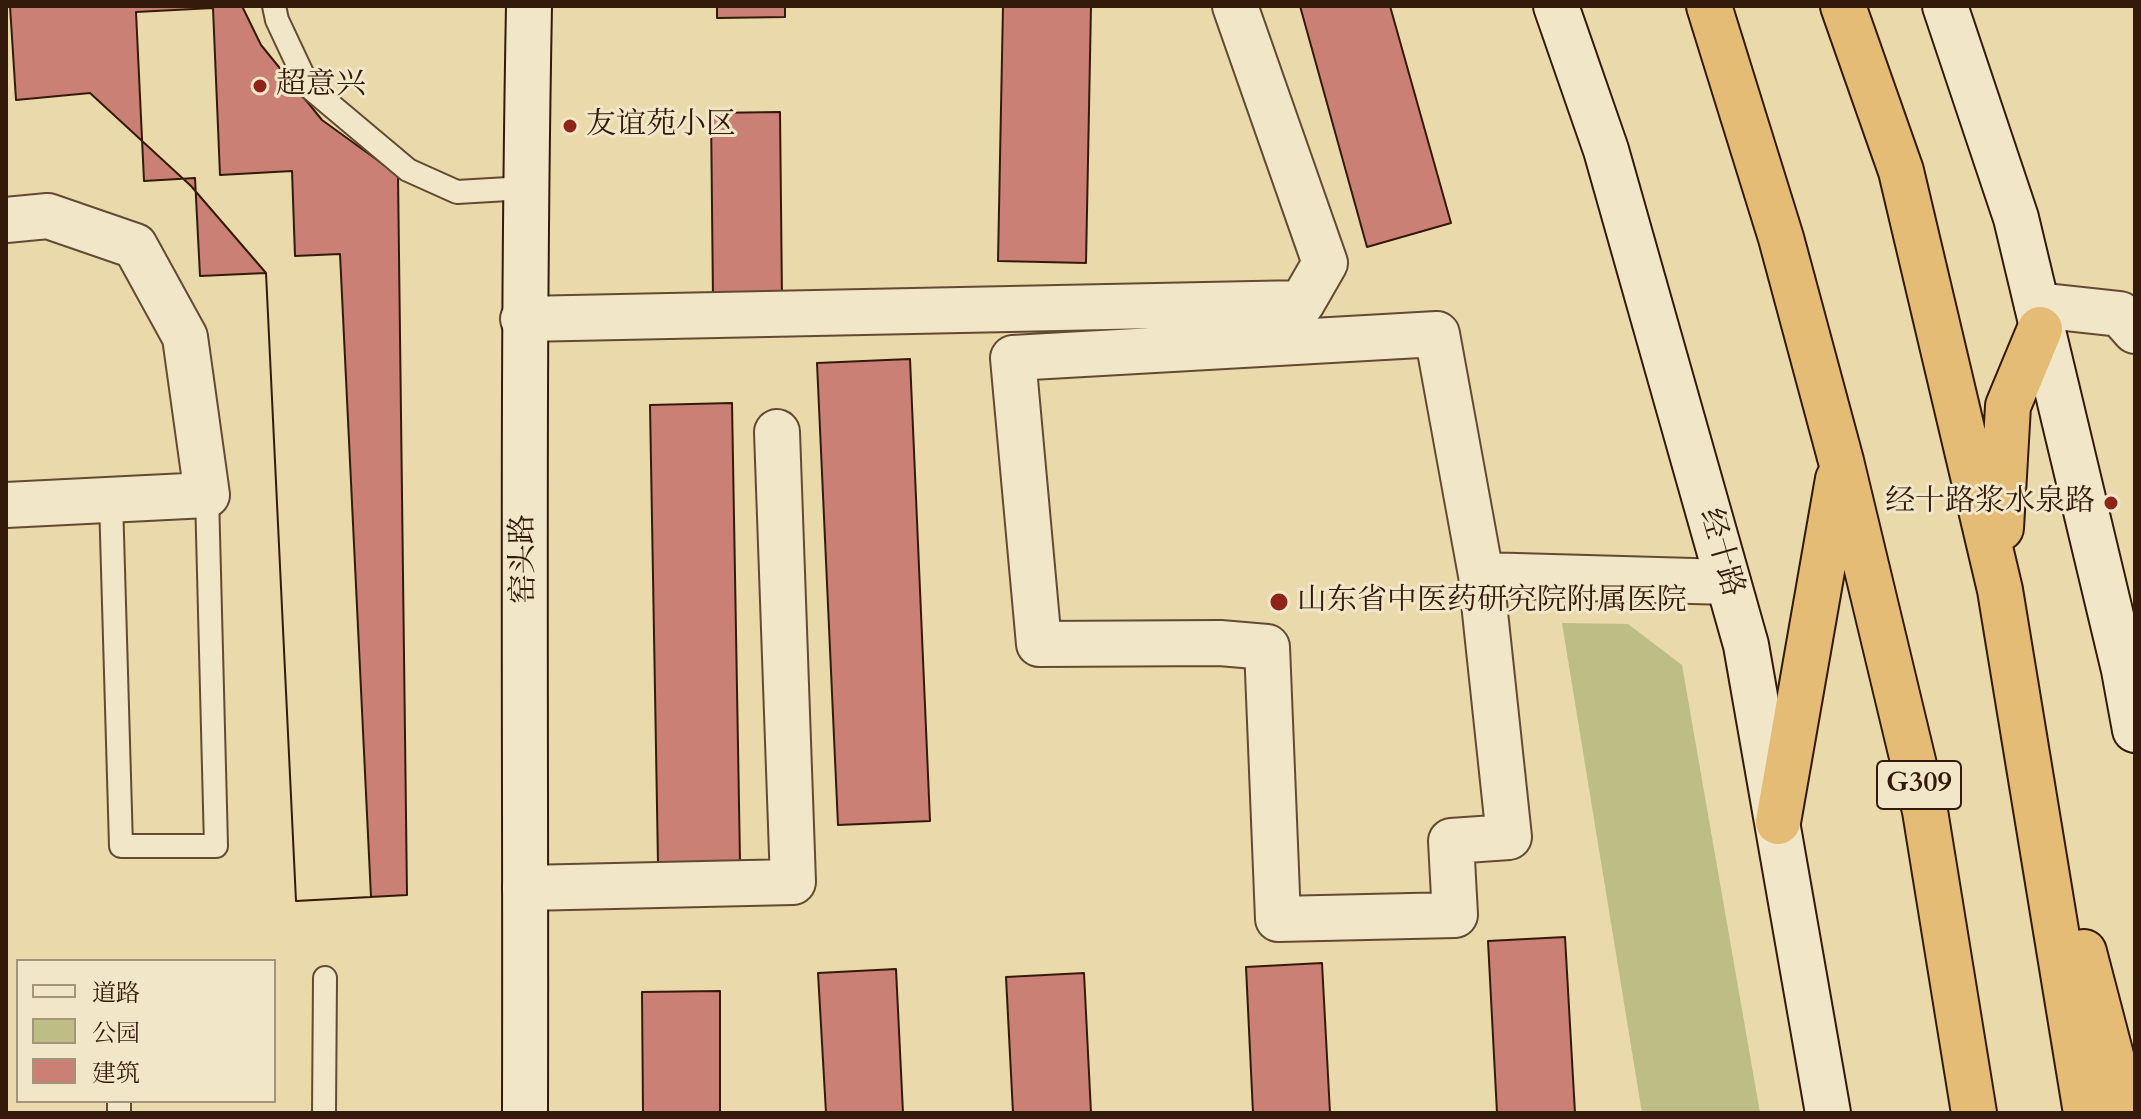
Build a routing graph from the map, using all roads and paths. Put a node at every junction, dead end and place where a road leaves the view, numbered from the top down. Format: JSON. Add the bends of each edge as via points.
{"nodes":[{"id":1,"x":274,"y":6,"type":"edge"},
{"id":2,"x":529,"y":6,"type":"edge"},
{"id":3,"x":1235,"y":6,"type":"edge"},
{"id":4,"x":1556,"y":6,"type":"edge"},
{"id":5,"x":1709,"y":6,"type":"edge"},
{"id":6,"x":1843,"y":6,"type":"edge"},
{"id":7,"x":1945,"y":6,"type":"edge"},
{"id":8,"x":525,"y":188,"type":"junction"},
{"id":9,"x":6,"y":220,"type":"edge"},
{"id":10,"x":2038,"y":317,"type":"junction"},
{"id":11,"x":523,"y":319,"type":"junction"},
{"id":12,"x":2135,"y":331,"type":"edge"},
{"id":13,"x":777,"y":432,"type":"dead end"},
{"id":14,"x":1841,"y":461,"type":"junction"},
{"id":15,"x":207,"y":495,"type":"junction"},
{"id":16,"x":111,"y":500,"type":"junction"},
{"id":17,"x":6,"y":505,"type":"edge"},
{"id":18,"x":1481,"y":575,"type":"junction"},
{"id":19,"x":1728,"y":582,"type":"junction"},
{"id":20,"x":2000,"y":590,"type":"junction"},
{"id":21,"x":2021,"y":727,"type":"junction"},
{"id":22,"x":2135,"y":730,"type":"edge"},
{"id":23,"x":1778,"y":822,"type":"junction"},
{"id":24,"x":525,"y":888,"type":"junction"},
{"id":25,"x":325,"y":978,"type":"dead end"},
{"id":26,"x":324,"y":1113,"type":"edge"},
{"id":27,"x":525,"y":1113,"type":"edge"},
{"id":28,"x":1828,"y":1113,"type":"edge"},
{"id":29,"x":1974,"y":1113,"type":"edge"},
{"id":30,"x":2086,"y":1113,"type":"edge"},
{"id":31,"x":2126,"y":1113,"type":"edge"}],
"edges":[{"from":1,"to":8,"type":"lane","via":[[308,86],[408,170],[457,192]]},
{"from":2,"to":8,"type":"street","name":"窑头路"},
{"from":3,"to":11,"type":"street","via":[[1325,263],[1302,303]]},
{"from":4,"to":19,"type":"street","name":"经十路","via":[[1606,150]]},
{"from":5,"to":14,"type":"highway","number":"G309","via":[[1781,238]]},
{"from":6,"to":20,"type":"highway","via":[[1901,171]]},
{"from":7,"to":10,"type":"street","via":[[2016,218]]},
{"from":8,"to":11,"type":"street","name":"窑头路"},
{"from":9,"to":15,"type":"street","via":[[48,216],[135,246],[185,337]]},
{"from":10,"to":12,"type":"street","via":[[2120,314]]},
{"from":10,"to":20,"type":"highway","via":[[2008,406]]},
{"from":10,"to":22,"type":"street"},
{"from":11,"to":24,"type":"street","name":"窑头路"},
{"from":13,"to":24,"type":"street","via":[[793,882]]},
{"from":14,"to":23,"type":"highway"},
{"from":14,"to":29,"type":"highway","number":"G309","via":[[1925,811]]},
{"from":15,"to":16,"type":"street"},
{"from":15,"to":16,"type":"lane","via":[[216,846],[121,846]]},
{"from":16,"to":17,"type":"street"},
{"from":18,"to":18,"type":"street","via":[[1437,334],[1013,358],[1039,644],[1267,647],[1278,919],[1455,915],[1451,841],[1509,837]]},
{"from":18,"to":19,"type":"street"},
{"from":19,"to":23,"type":"street","name":"经十路","via":[[1746,645]]},
{"from":20,"to":21,"type":"highway"},
{"from":21,"to":30,"type":"highway"},
{"from":21,"to":31,"type":"highway"},
{"from":23,"to":28,"type":"street","name":"经十路"},
{"from":24,"to":27,"type":"street","name":"窑头路"},
{"from":25,"to":26,"type":"lane"}]}
